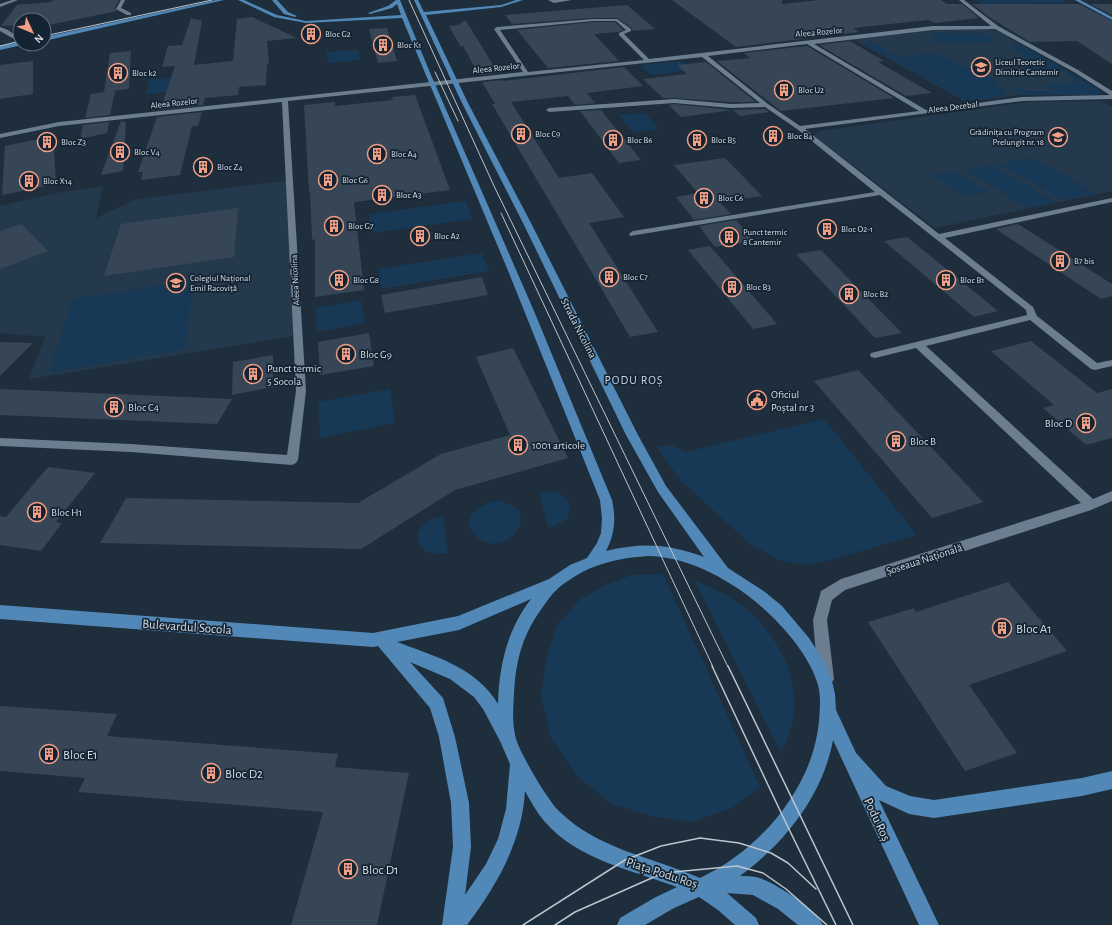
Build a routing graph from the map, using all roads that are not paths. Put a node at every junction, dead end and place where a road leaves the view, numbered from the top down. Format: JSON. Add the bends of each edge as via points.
{"nodes":[{"id":1,"x":16,"y":0,"type":"edge"},
{"id":2,"x":123,"y":0,"type":"edge"},
{"id":3,"x":195,"y":0,"type":"edge"},
{"id":4,"x":222,"y":0,"type":"edge"},
{"id":5,"x":240,"y":0,"type":"edge"},
{"id":6,"x":274,"y":0,"type":"edge"},
{"id":7,"x":398,"y":0,"type":"edge"},
{"id":8,"x":416,"y":0,"type":"edge"},
{"id":9,"x":510,"y":0,"type":"edge"},
{"id":10,"x":521,"y":0,"type":"edge"},
{"id":11,"x":550,"y":0,"type":"edge"},
{"id":12,"x":570,"y":0,"type":"edge"},
{"id":13,"x":961,"y":0,"type":"edge"},
{"id":14,"x":1077,"y":0,"type":"edge"},
{"id":15,"x":1089,"y":0,"type":"edge"},
{"id":16,"x":281,"y":2,"type":"edge"},
{"id":17,"x":424,"y":4,"type":"dead end"},
{"id":18,"x":173,"y":5,"type":"dead end"},
{"id":19,"x":500,"y":5,"type":"junction"},
{"id":20,"x":0,"y":6,"type":"edge"},
{"id":21,"x":441,"y":6,"type":"dead end"},
{"id":22,"x":137,"y":12,"type":"dead end"},
{"id":23,"x":1112,"y":13,"type":"edge"},
{"id":24,"x":129,"y":14,"type":"junction"},
{"id":25,"x":422,"y":14,"type":"junction"},
{"id":26,"x":121,"y":16,"type":"dead end"},
{"id":27,"x":404,"y":16,"type":"junction"},
{"id":28,"x":1112,"y":19,"type":"edge"},
{"id":29,"x":315,"y":20,"type":"junction"},
{"id":30,"x":996,"y":27,"type":"junction"},
{"id":31,"x":0,"y":30,"type":"edge"},
{"id":32,"x":12,"y":34,"type":"edge"},
{"id":33,"x":52,"y":37,"type":"edge"},
{"id":34,"x":12,"y":39,"type":"edge"},
{"id":35,"x":0,"y":42,"type":"edge"},
{"id":36,"x":809,"y":43,"type":"junction"},
{"id":37,"x":12,"y":46,"type":"edge"},
{"id":38,"x":0,"y":48,"type":"edge"},
{"id":39,"x":703,"y":55,"type":"junction"},
{"id":40,"x":648,"y":61,"type":"junction"},
{"id":41,"x":527,"y":74,"type":"junction"},
{"id":42,"x":430,"y":80,"type":"junction"},
{"id":43,"x":455,"y":81,"type":"junction"},
{"id":44,"x":1111,"y":97,"type":"edge"},
{"id":45,"x":285,"y":100,"type":"junction"},
{"id":46,"x":766,"y":105,"type":"junction"},
{"id":47,"x":549,"y":110,"type":"dead end"},
{"id":48,"x":924,"y":111,"type":"junction"},
{"id":49,"x":799,"y":128,"type":"junction"},
{"id":50,"x":0,"y":136,"type":"edge"},
{"id":51,"x":881,"y":193,"type":"junction"},
{"id":52,"x":1112,"y":200,"type":"edge"},
{"id":53,"x":633,"y":234,"type":"dead end"},
{"id":54,"x":937,"y":237,"type":"junction"},
{"id":55,"x":1032,"y":318,"type":"junction"},
{"id":56,"x":918,"y":344,"type":"junction"},
{"id":57,"x":875,"y":355,"type":"dead end"},
{"id":58,"x":1112,"y":363,"type":"edge"},
{"id":59,"x":0,"y":442,"type":"edge"},
{"id":60,"x":1112,"y":496,"type":"edge"},
{"id":61,"x":1091,"y":505,"type":"junction"},
{"id":62,"x":592,"y":561,"type":"junction"},
{"id":63,"x":725,"y":574,"type":"junction"},
{"id":64,"x":552,"y":584,"type":"junction"},
{"id":65,"x":0,"y":612,"type":"edge"},
{"id":66,"x":379,"y":642,"type":"junction"},
{"id":67,"x":827,"y":688,"type":"junction"},
{"id":68,"x":828,"y":711,"type":"junction"},
{"id":69,"x":510,"y":746,"type":"junction"},
{"id":70,"x":850,"y":759,"type":"junction"},
{"id":71,"x":518,"y":763,"type":"junction"},
{"id":72,"x":1112,"y":780,"type":"edge"},
{"id":73,"x":705,"y":885,"type":"junction"},
{"id":74,"x":453,"y":925,"type":"edge"},
{"id":75,"x":627,"y":925,"type":"edge"},
{"id":76,"x":749,"y":925,"type":"edge"},
{"id":77,"x":813,"y":925,"type":"edge"},
{"id":78,"x":929,"y":925,"type":"edge"}],
"edges":[{"from":1,"to":20,"type":"street"},
{"from":2,"to":24,"type":"street","via":[[118,9]]},
{"from":3,"to":18,"type":"main road"},
{"from":4,"to":33,"type":"main road"},
{"from":5,"to":29,"type":"main road","via":[[289,20]]},
{"from":6,"to":16,"type":"main road"},
{"from":7,"to":27,"type":"main road"},
{"from":7,"to":29,"type":"main road","via":[[380,11]]},
{"from":8,"to":17,"type":"main road"},
{"from":8,"to":25,"type":"main road","name":"Strada Nicolina"},
{"from":9,"to":19,"type":"main road"},
{"from":10,"to":19,"type":"main road"},
{"from":11,"to":12,"type":"street"},
{"from":13,"to":30,"type":"street","name":"Aleea Decebal"},
{"from":14,"to":28,"type":"main road"},
{"from":15,"to":23,"type":"main road"},
{"from":16,"to":29,"type":"main road","via":[[280,8],[286,13]]},
{"from":19,"to":21,"type":"main road"},
{"from":19,"to":25,"type":"main road"},
{"from":22,"to":24,"type":"main road"},
{"from":24,"to":26,"type":"main road"},
{"from":25,"to":43,"type":"main road","name":"Strada Nicolina"},
{"from":27,"to":29,"type":"main road"},
{"from":27,"to":42,"type":"main road"},
{"from":30,"to":36,"type":"street","name":"Aleea Rozelor","via":[[933,28]]},
{"from":30,"to":44,"type":"street","name":"Aleea Decebal"},
{"from":31,"to":32,"type":"street"},
{"from":34,"to":35,"type":"main road"},
{"from":36,"to":39,"type":"street","name":"Aleea Rozelor"},
{"from":36,"to":48,"type":"street"},
{"from":37,"to":38,"type":"main road"},
{"from":39,"to":40,"type":"street","name":"Aleea Rozelor"},
{"from":39,"to":46,"type":"street"},
{"from":40,"to":41,"type":"street","name":"Aleea Rozelor"},
{"from":40,"to":41,"type":"street","via":[[622,34],[629,30],[617,20],[496,29]]},
{"from":41,"to":43,"type":"street","name":"Aleea Rozelor"},
{"from":42,"to":43,"type":"street","name":"Aleea Rozelor"},
{"from":42,"to":45,"type":"street","name":"Aleea Rozelor"},
{"from":42,"to":62,"type":"main road","via":[[552,362],[572,419],[606,500],[609,514],[608,532],[602,548]]},
{"from":43,"to":63,"type":"main road","name":"Strada Nicolina","via":[[632,435],[662,489]]},
{"from":44,"to":48,"type":"street","name":"Aleea Decebal","via":[[1022,99]]},
{"from":45,"to":50,"type":"street","name":"Aleea Rozelor","via":[[67,124]]},
{"from":45,"to":59,"type":"street","name":"Aleea Nicolina","via":[[300,391],[292,460],[131,448]]},
{"from":46,"to":47,"type":"street","via":[[731,106],[674,101]]},
{"from":46,"to":49,"type":"street"},
{"from":48,"to":49,"type":"street","name":"Aleea Decebal"},
{"from":49,"to":51,"type":"street"},
{"from":51,"to":53,"type":"street"},
{"from":51,"to":54,"type":"street"},
{"from":52,"to":54,"type":"street"},
{"from":54,"to":55,"type":"street","via":[[1030,309]]},
{"from":55,"to":56,"type":"street"},
{"from":55,"to":58,"type":"street","via":[[1095,367]]},
{"from":56,"to":57,"type":"street"},
{"from":56,"to":61,"type":"street"},
{"from":60,"to":61,"type":"street","name":"Șoseaua Națională"},
{"from":61,"to":67,"type":"street","name":"Șoseaua Națională","via":[[841,585],[826,596],[820,620]]},
{"from":62,"to":63,"type":"main road","name":"Piața Podu Roș","via":[[635,552],[659,551],[697,560]]},
{"from":62,"to":64,"type":"main road","name":"Piața Podu Roș"},
{"from":63,"to":67,"type":"main road","name":"Piața Podu Roș","via":[[755,592],[777,610],[797,633],[814,659]]},
{"from":64,"to":66,"type":"main road","name":"Bulevardul Socola","via":[[459,623]]},
{"from":64,"to":69,"type":"main road","name":"Piața Podu Roș","via":[[520,628],[509,659],[506,717]]},
{"from":65,"to":66,"type":"main road","name":"Bulevardul Socola"},
{"from":66,"to":69,"type":"main road","name":"Bulevardul Socola","via":[[451,672],[475,687],[492,709]]},
{"from":66,"to":74,"type":"main road","via":[[437,704],[447,736],[460,803],[462,847]]},
{"from":67,"to":68,"type":"main road","name":"Piața Podu Roș"},
{"from":68,"to":70,"type":"main road","name":"Podu Roș"},
{"from":68,"to":73,"type":"main road","name":"Piața Podu Roș","via":[[823,748],[813,775],[796,806],[758,849],[737,866]]},
{"from":69,"to":71,"type":"main road","name":"Piața Podu Roș"},
{"from":70,"to":72,"type":"main road","via":[[880,792],[909,805],[934,809],[1082,787]]},
{"from":70,"to":78,"type":"main road","name":"Podu Roș"},
{"from":71,"to":73,"type":"main road","name":"Piața Podu Roș","via":[[552,817],[575,836],[607,853]]},
{"from":71,"to":74,"type":"main road","via":[[514,810],[497,861],[475,900]]},
{"from":73,"to":75,"type":"main road","via":[[670,900]]},
{"from":73,"to":76,"type":"main road"},
{"from":73,"to":77,"type":"main road","via":[[755,886],[785,902]]}]}
